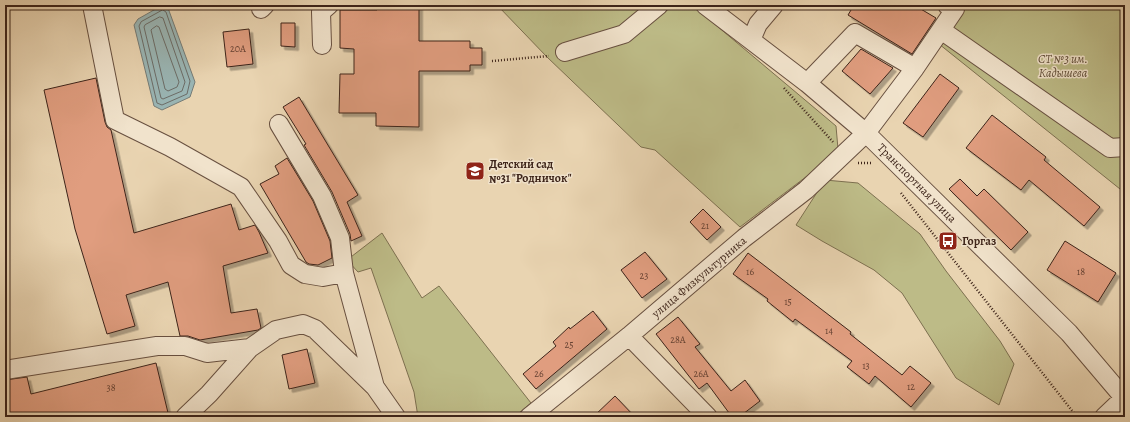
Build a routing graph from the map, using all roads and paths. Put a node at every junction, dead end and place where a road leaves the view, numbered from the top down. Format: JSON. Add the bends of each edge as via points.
{"nodes":[{"id":1,"x":92,"y":5,"type":"edge"},
{"id":2,"x":329,"y":5,"type":"edge"},
{"id":3,"x":659,"y":5,"type":"edge"},
{"id":4,"x":682,"y":5,"type":"edge"},
{"id":5,"x":774,"y":5,"type":"edge"},
{"id":6,"x":947,"y":5,"type":"edge"},
{"id":7,"x":700,"y":10,"type":"edge"},
{"id":8,"x":941,"y":30,"type":"junction"},
{"id":9,"x":751,"y":40,"type":"junction"},
{"id":10,"x":322,"y":45,"type":"dead end"},
{"id":11,"x":565,"y":52,"type":"joint"},
{"id":12,"x":492,"y":61,"type":"dead end"},
{"id":13,"x":915,"y":68,"type":"junction"},
{"id":14,"x":807,"y":83,"type":"junction"},
{"id":15,"x":780,"y":84,"type":"dead end"},
{"id":16,"x":279,"y":124,"type":"dead end"},
{"id":17,"x":866,"y":132,"type":"junction"},
{"id":18,"x":1125,"y":147,"type":"edge"},
{"id":19,"x":844,"y":154,"type":"junction"},
{"id":20,"x":877,"y":163,"type":"dead end"},
{"id":21,"x":896,"y":187,"type":"dead end"},
{"id":22,"x":344,"y":273,"type":"junction"},
{"id":23,"x":629,"y":336,"type":"junction"},
{"id":24,"x":250,"y":348,"type":"junction"},
{"id":25,"x":5,"y":370,"type":"edge"},
{"id":26,"x":375,"y":387,"type":"junction"},
{"id":27,"x":1124,"y":398,"type":"edge"},
{"id":28,"x":185,"y":417,"type":"edge"},
{"id":29,"x":396,"y":417,"type":"edge"},
{"id":30,"x":529,"y":417,"type":"edge"},
{"id":31,"x":708,"y":417,"type":"edge"},
{"id":32,"x":1077,"y":417,"type":"edge"},
{"id":33,"x":1104,"y":417,"type":"edge"}],
"edges":[{"from":1,"to":22,"type":"street","via":[[115,120],[241,187],[278,241],[291,265],[305,274],[323,277]]},
{"from":2,"to":10,"type":"street","via":[[321,12]]},
{"from":3,"to":11,"type":"street","via":[[624,34]]},
{"from":4,"to":7,"type":"path"},
{"from":5,"to":9,"type":"street","via":[[758,24]]},
{"from":6,"to":8,"type":"street","name":"улица Физкультурника","via":[[955,9]]},
{"from":7,"to":9,"type":"street","name":"Транспортная улица"},
{"from":8,"to":13,"type":"street","name":"улица Физкультурника"},
{"from":8,"to":18,"type":"street","via":[[1110,148]]},
{"from":9,"to":14,"type":"street","name":"Транспортная улица"},
{"from":11,"to":12,"type":"path","via":[[547,57]]},
{"from":13,"to":14,"type":"street","via":[[855,32]]},
{"from":13,"to":17,"type":"street","name":"улица Физкультурника"},
{"from":14,"to":17,"type":"street","name":"Транспортная улица"},
{"from":15,"to":19,"type":"path"},
{"from":16,"to":22,"type":"street","via":[[322,196],[340,238]]},
{"from":17,"to":19,"type":"street","name":"улица Физкультурника"},
{"from":17,"to":27,"type":"street","name":"Транспортная улица","via":[[1068,333]]},
{"from":19,"to":20,"type":"path","via":[[859,164]]},
{"from":19,"to":23,"type":"street","name":"улица Физкультурника","via":[[806,190],[744,238]]},
{"from":21,"to":32,"type":"path"},
{"from":22,"to":26,"type":"street"},
{"from":23,"to":30,"type":"street","name":"улица Физкультурника"},
{"from":23,"to":31,"type":"street"},
{"from":24,"to":25,"type":"street","via":[[207,353],[185,346],[157,346]]},
{"from":24,"to":26,"type":"street","via":[[276,330],[303,324],[314,329]]},
{"from":24,"to":28,"type":"street"},
{"from":26,"to":29,"type":"street"},
{"from":27,"to":33,"type":"street"}]}
